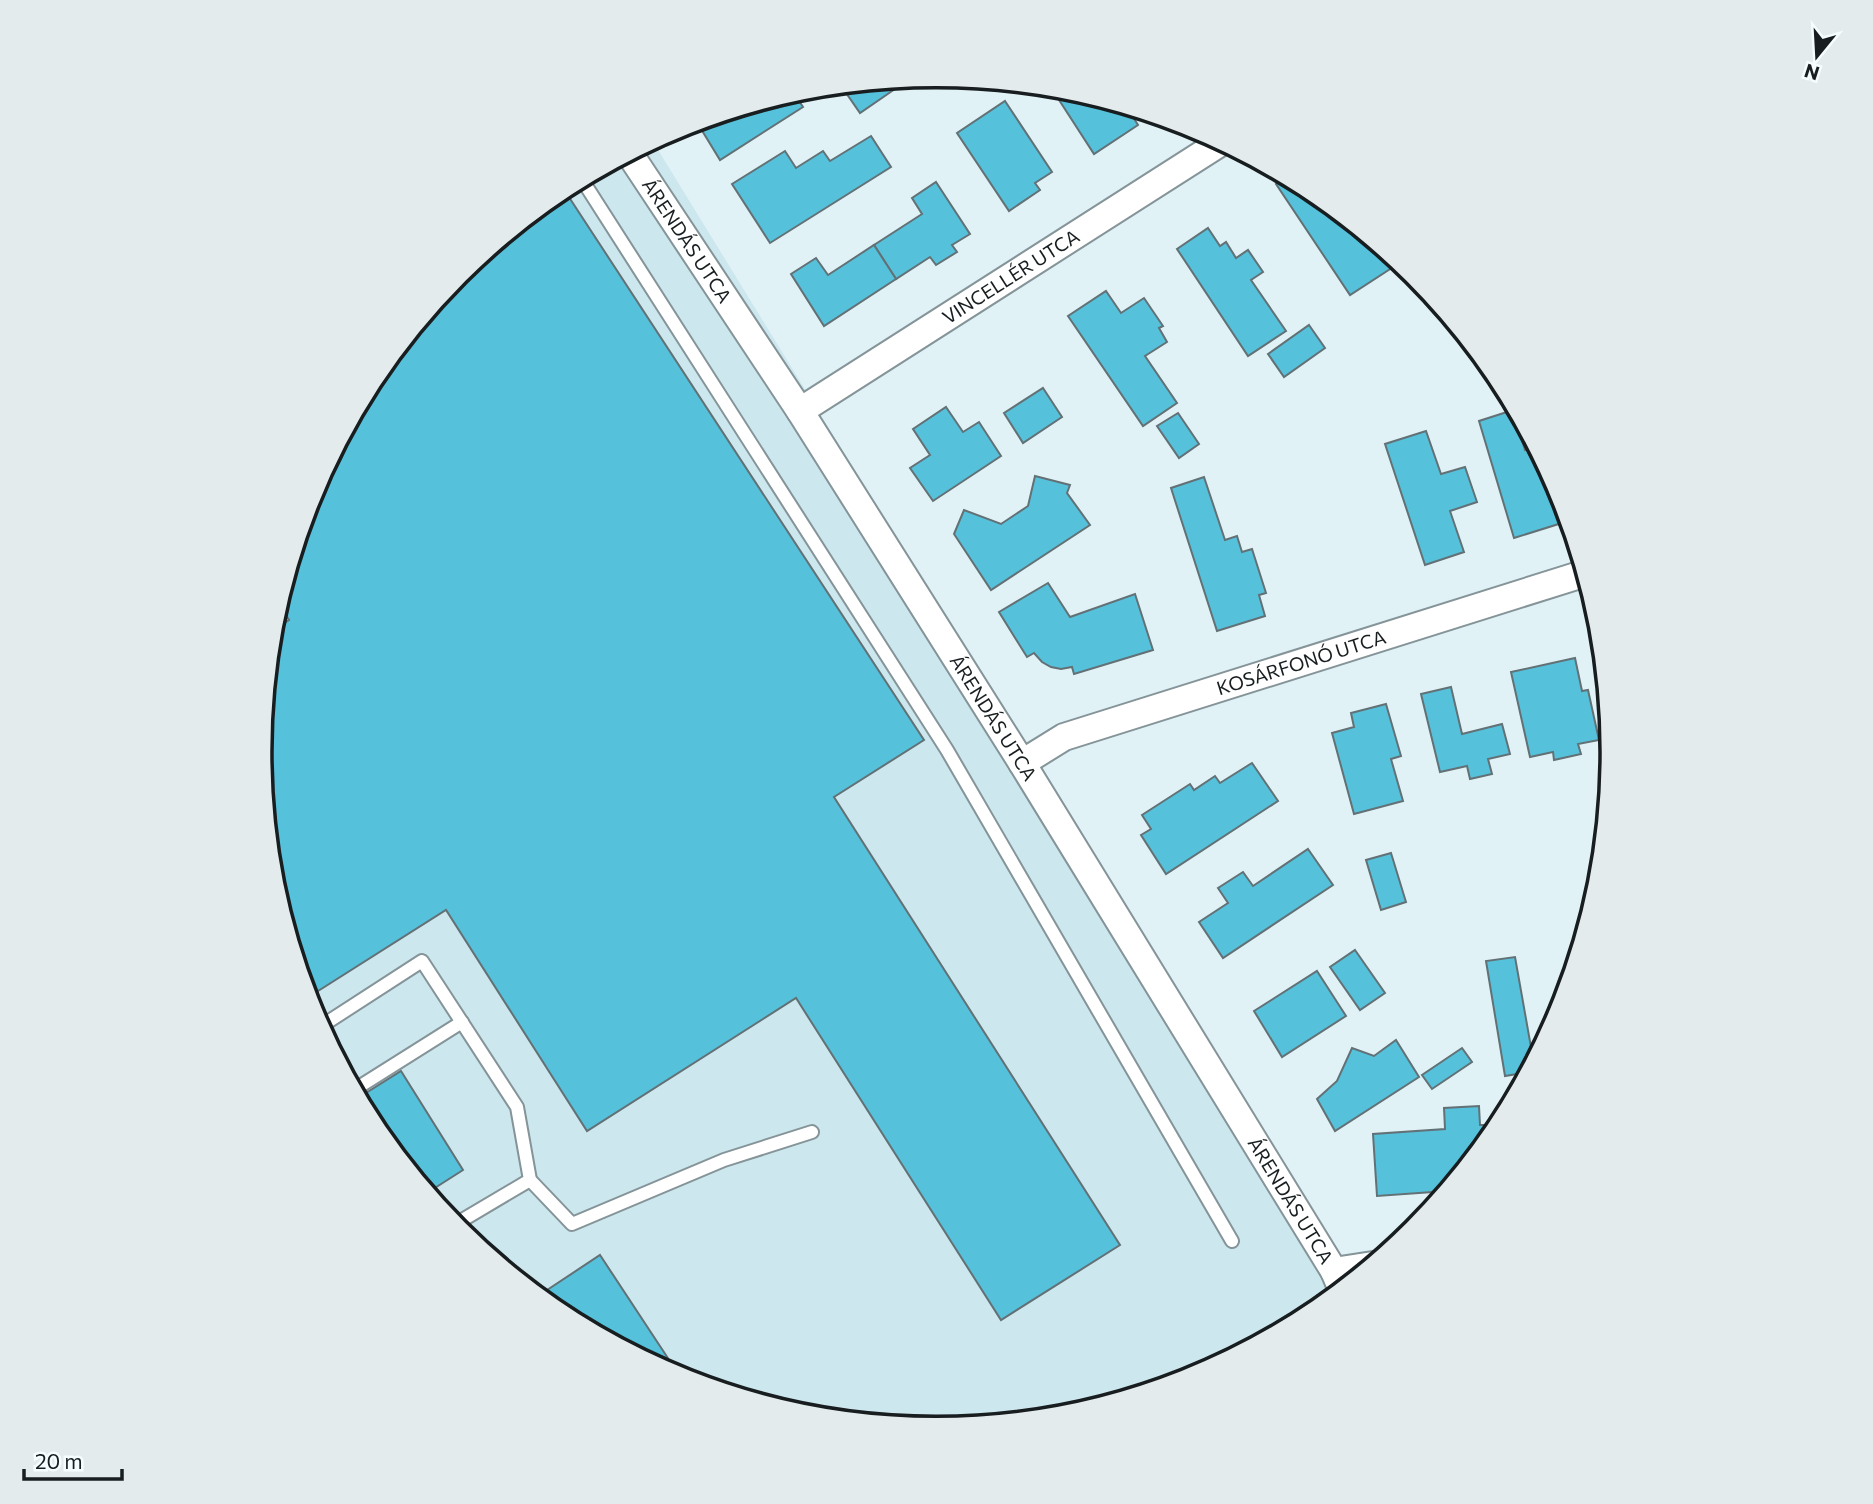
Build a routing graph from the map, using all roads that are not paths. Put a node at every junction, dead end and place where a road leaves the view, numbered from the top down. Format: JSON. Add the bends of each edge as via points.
{"nodes":[{"id":1,"x":1212,"y":148,"type":"edge"},
{"id":2,"x":634,"y":161,"type":"edge"},
{"id":3,"x":587,"y":187,"type":"edge"},
{"id":4,"x":800,"y":411,"type":"junction"},
{"id":5,"x":1577,"y":576,"type":"edge"},
{"id":6,"x":1022,"y":763,"type":"junction"},
{"id":7,"x":330,"y":1021,"type":"edge"},
{"id":8,"x":462,"y":1023,"type":"junction"},
{"id":9,"x":362,"y":1085,"type":"edge"},
{"id":10,"x":812,"y":1132,"type":"dead end"},
{"id":11,"x":530,"y":1181,"type":"junction"},
{"id":12,"x":464,"y":1219,"type":"edge"},
{"id":13,"x":1231,"y":1241,"type":"dead end"},
{"id":14,"x":1338,"y":1281,"type":"edge"}],
"edges":[{"from":1,"to":4,"type":"street","name":"VINCELLÉR UTCA"},
{"from":2,"to":4,"type":"street","name":"ÁRENDÁS UTCA"},
{"from":3,"to":13,"type":"lane","via":[[947,750]]},
{"from":4,"to":6,"type":"street","name":"ÁRENDÁS UTCA"},
{"from":5,"to":6,"type":"street","name":"KOSÁRFONÓ UTCA","via":[[1063,737]]},
{"from":6,"to":14,"type":"street","name":"ÁRENDÁS UTCA"},
{"from":7,"to":8,"type":"lane","via":[[422,961]]},
{"from":8,"to":9,"type":"lane"},
{"from":8,"to":11,"type":"lane","via":[[517,1107]]},
{"from":10,"to":11,"type":"lane","via":[[724,1160],[572,1224]]},
{"from":11,"to":12,"type":"lane"}]}
